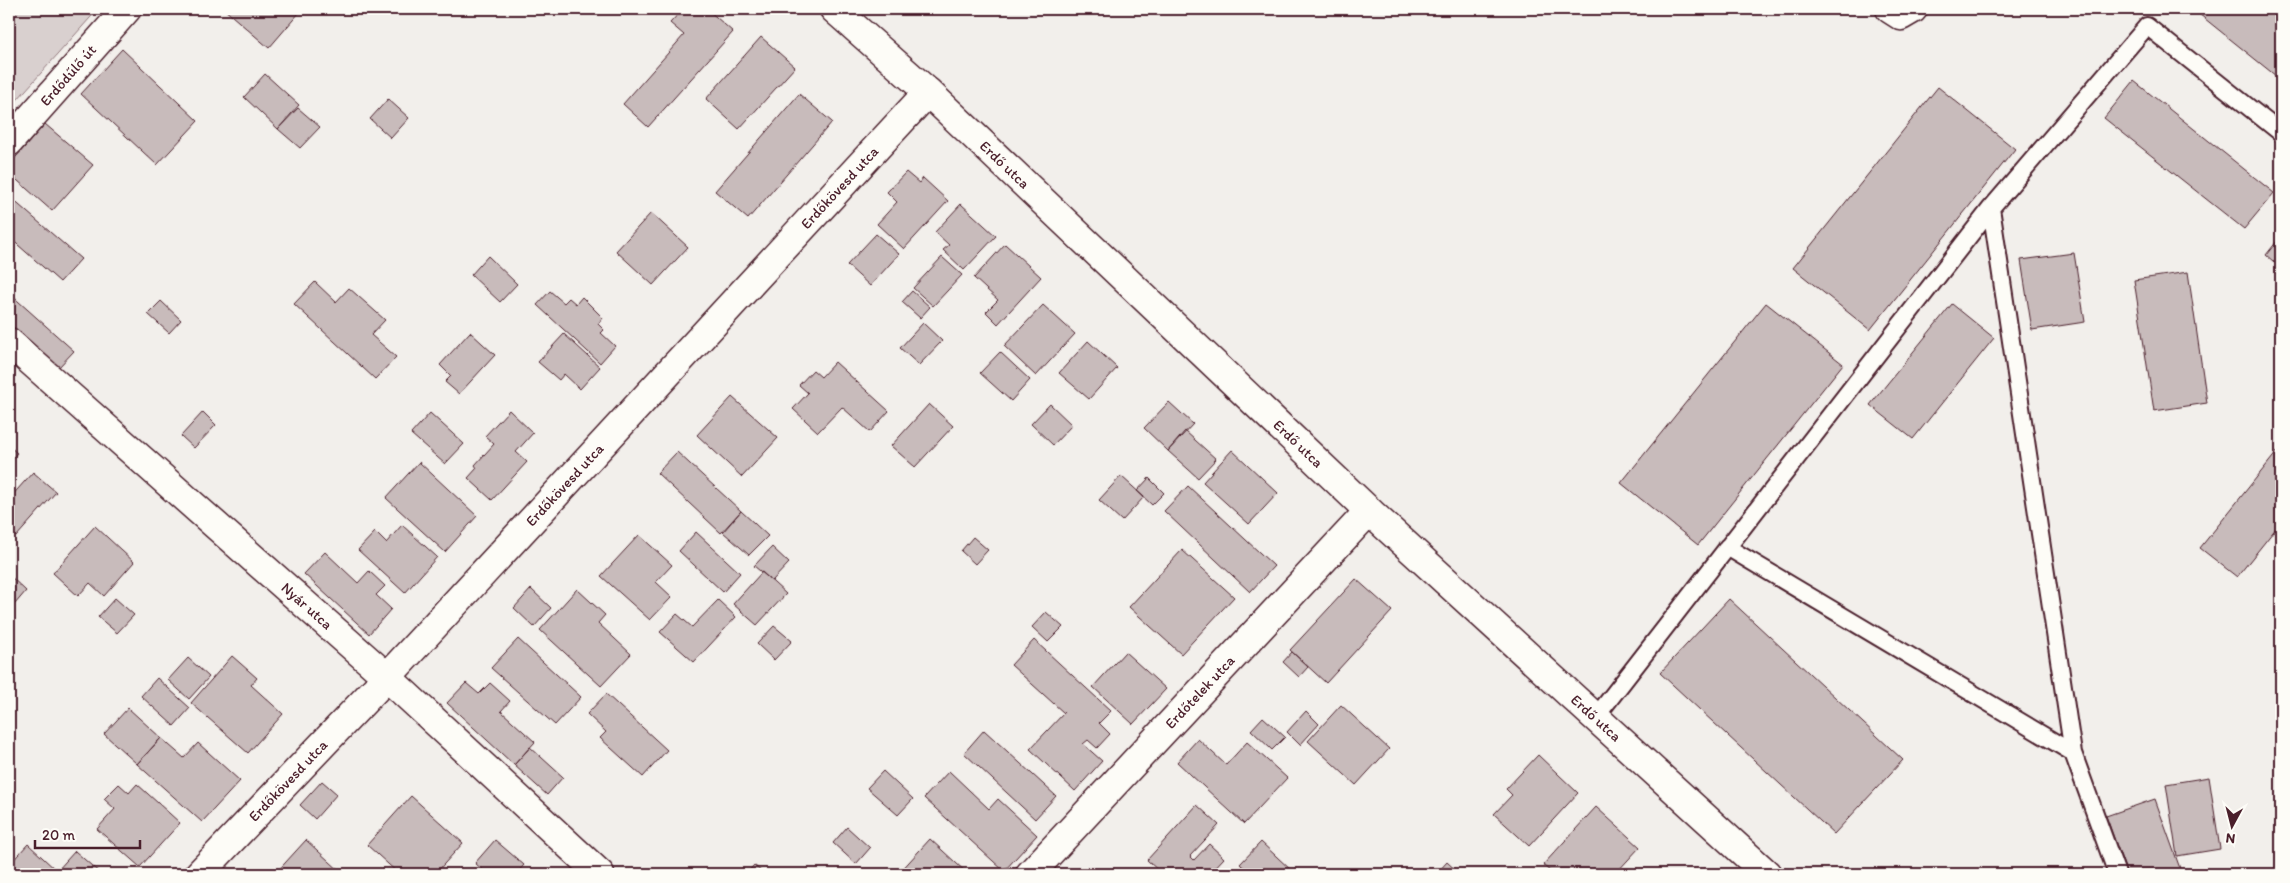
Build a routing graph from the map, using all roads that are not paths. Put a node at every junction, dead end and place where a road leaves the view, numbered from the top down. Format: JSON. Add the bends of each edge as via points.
{"nodes":[{"id":1,"x":127,"y":9,"type":"edge"},
{"id":2,"x":834,"y":9,"type":"edge"},
{"id":3,"x":1890,"y":9,"type":"edge"},
{"id":4,"x":1913,"y":9,"type":"edge"},
{"id":5,"x":928,"y":92,"type":"junction"},
{"id":6,"x":2281,"y":133,"type":"edge"},
{"id":7,"x":9,"y":142,"type":"edge"},
{"id":8,"x":1991,"y":208,"type":"junction"},
{"id":9,"x":9,"y":342,"type":"edge"},
{"id":10,"x":1369,"y":511,"type":"junction"},
{"id":11,"x":1727,"y":547,"type":"junction"},
{"id":12,"x":387,"y":677,"type":"junction"},
{"id":13,"x":1595,"y":718,"type":"junction"},
{"id":14,"x":2073,"y":753,"type":"junction"},
{"id":15,"x":199,"y":874,"type":"edge"},
{"id":16,"x":600,"y":874,"type":"edge"},
{"id":17,"x":1030,"y":874,"type":"edge"},
{"id":18,"x":1767,"y":874,"type":"edge"},
{"id":19,"x":2116,"y":874,"type":"edge"}],
"edges":[{"from":1,"to":7,"type":"street","name":"Erdődűlő út"},
{"from":2,"to":5,"type":"street","name":"Erdő utca"},
{"from":3,"to":4,"type":"street","via":[[1901,16]]},
{"from":5,"to":10,"type":"street","name":"Erdő utca"},
{"from":5,"to":12,"type":"street","name":"Erdőkövesd utca"},
{"from":6,"to":8,"type":"lane","via":[[2147,26]]},
{"from":8,"to":11,"type":"lane"},
{"from":8,"to":14,"type":"lane"},
{"from":9,"to":12,"type":"street","name":"Nyár utca"},
{"from":10,"to":13,"type":"street","name":"Erdő utca"},
{"from":10,"to":17,"type":"street","name":"Erdőtelek utca"},
{"from":11,"to":13,"type":"lane"},
{"from":11,"to":14,"type":"lane"},
{"from":12,"to":15,"type":"street","name":"Erdőkövesd utca"},
{"from":12,"to":16,"type":"street","name":"Nyár utca"},
{"from":13,"to":18,"type":"street","name":"Erdő utca"},
{"from":14,"to":19,"type":"lane"}]}
